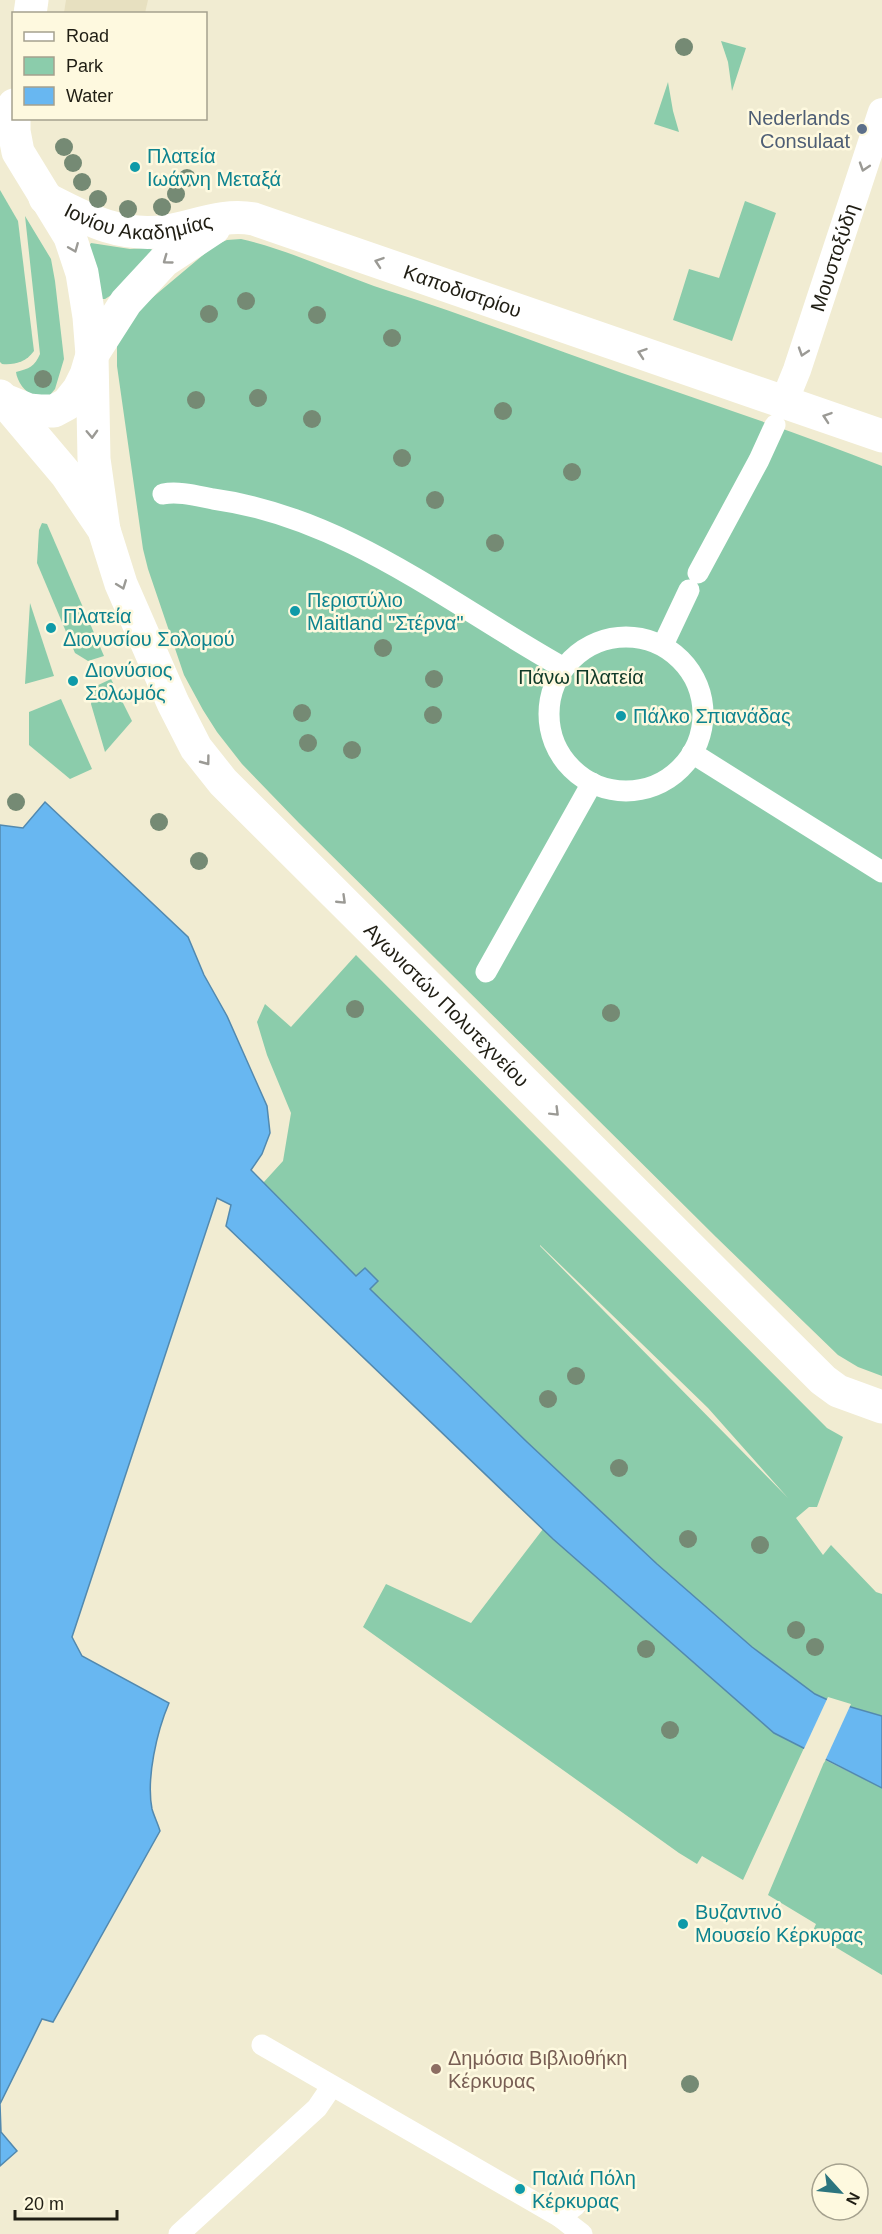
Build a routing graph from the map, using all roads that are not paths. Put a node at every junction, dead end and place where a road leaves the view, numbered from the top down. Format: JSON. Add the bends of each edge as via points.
{"nodes":[{"id":1,"x":882,"y":112,"type":"edge"},
{"id":2,"x":14,"y":120,"type":"edge"},
{"id":3,"x":45,"y":198,"type":"junction"},
{"id":4,"x":234,"y":217,"type":"junction"},
{"id":5,"x":92,"y":355,"type":"junction"},
{"id":6,"x":1,"y":398,"type":"edge"},
{"id":7,"x":779,"y":414,"type":"junction"},
{"id":8,"x":882,"y":436,"type":"edge"},
{"id":9,"x":163,"y":494,"type":"dead end"},
{"id":10,"x":104,"y":530,"type":"junction"},
{"id":11,"x":663,"y":645,"type":"junction"},
{"id":12,"x":564,"y":669,"type":"junction"},
{"id":13,"x":692,"y":753,"type":"junction"},
{"id":14,"x":592,"y":783,"type":"junction"},
{"id":15,"x":882,"y":872,"type":"edge"},
{"id":16,"x":486,"y":972,"type":"dead end"},
{"id":17,"x":882,"y":1407,"type":"edge"},
{"id":18,"x":262,"y":2045,"type":"dead end"},
{"id":19,"x":332,"y":2086,"type":"junction"},
{"id":20,"x":179,"y":2234,"type":"edge"},
{"id":21,"x":582,"y":2234,"type":"edge"}],
"edges":[{"from":1,"to":7,"type":"street","name":"Μουστοξύδη","one_way":true},
{"from":2,"to":3,"type":"street","name":"Ιονίου Ακαδημίας","via":[[18,152]]},
{"from":3,"to":4,"type":"street","name":"Ιονίου Ακαδημίας","via":[[106,227],[124,231],[168,231]]},
{"from":3,"to":5,"type":"street","name":"Ιονίου Ακαδημίας","one_way":true,"via":[[79,258]]},
{"from":4,"to":5,"type":"street","one_way":true,"via":[[164,261],[126,302]]},
{"from":7,"to":4,"type":"street","name":"Καποδιστρίου","one_way":true,"via":[[292,231]]},
{"from":5,"to":6,"type":"street","name":"Ιονίου Ακαδημίας","via":[[79,389],[67,404],[54,411],[29,410]]},
{"from":5,"to":10,"type":"street","name":"Ιονίου Ακαδημίας","one_way":true,"via":[[94,459]]},
{"from":6,"to":10,"type":"street","via":[[66,474]]},
{"from":8,"to":7,"type":"street","name":"Καποδιστρίου","one_way":true},
{"from":7,"to":11,"type":"street"},
{"from":9,"to":12,"type":"street","via":[[262,508],[343,538]]},
{"from":10,"to":17,"type":"street","name":"Αγωνιστών Πολυτεχνείου","one_way":true,"via":[[121,584],[173,703],[196,748],[223,782],[823,1380],[838,1391]]},
{"from":11,"to":12,"type":"street","via":[[646,639],[611,638],[593,644]]},
{"from":11,"to":13,"type":"street","via":[[683,661],[697,683],[703,720]]},
{"from":12,"to":14,"type":"street","via":[[555,685],[549,721],[562,758]]},
{"from":13,"to":14,"type":"street","via":[[674,774],[650,787],[624,791]]},
{"from":13,"to":15,"type":"street"},
{"from":14,"to":16,"type":"street"},
{"from":18,"to":19,"type":"street"},
{"from":19,"to":20,"type":"street","via":[[317,2108]]},
{"from":19,"to":21,"type":"street","via":[[568,2211]]}]}
